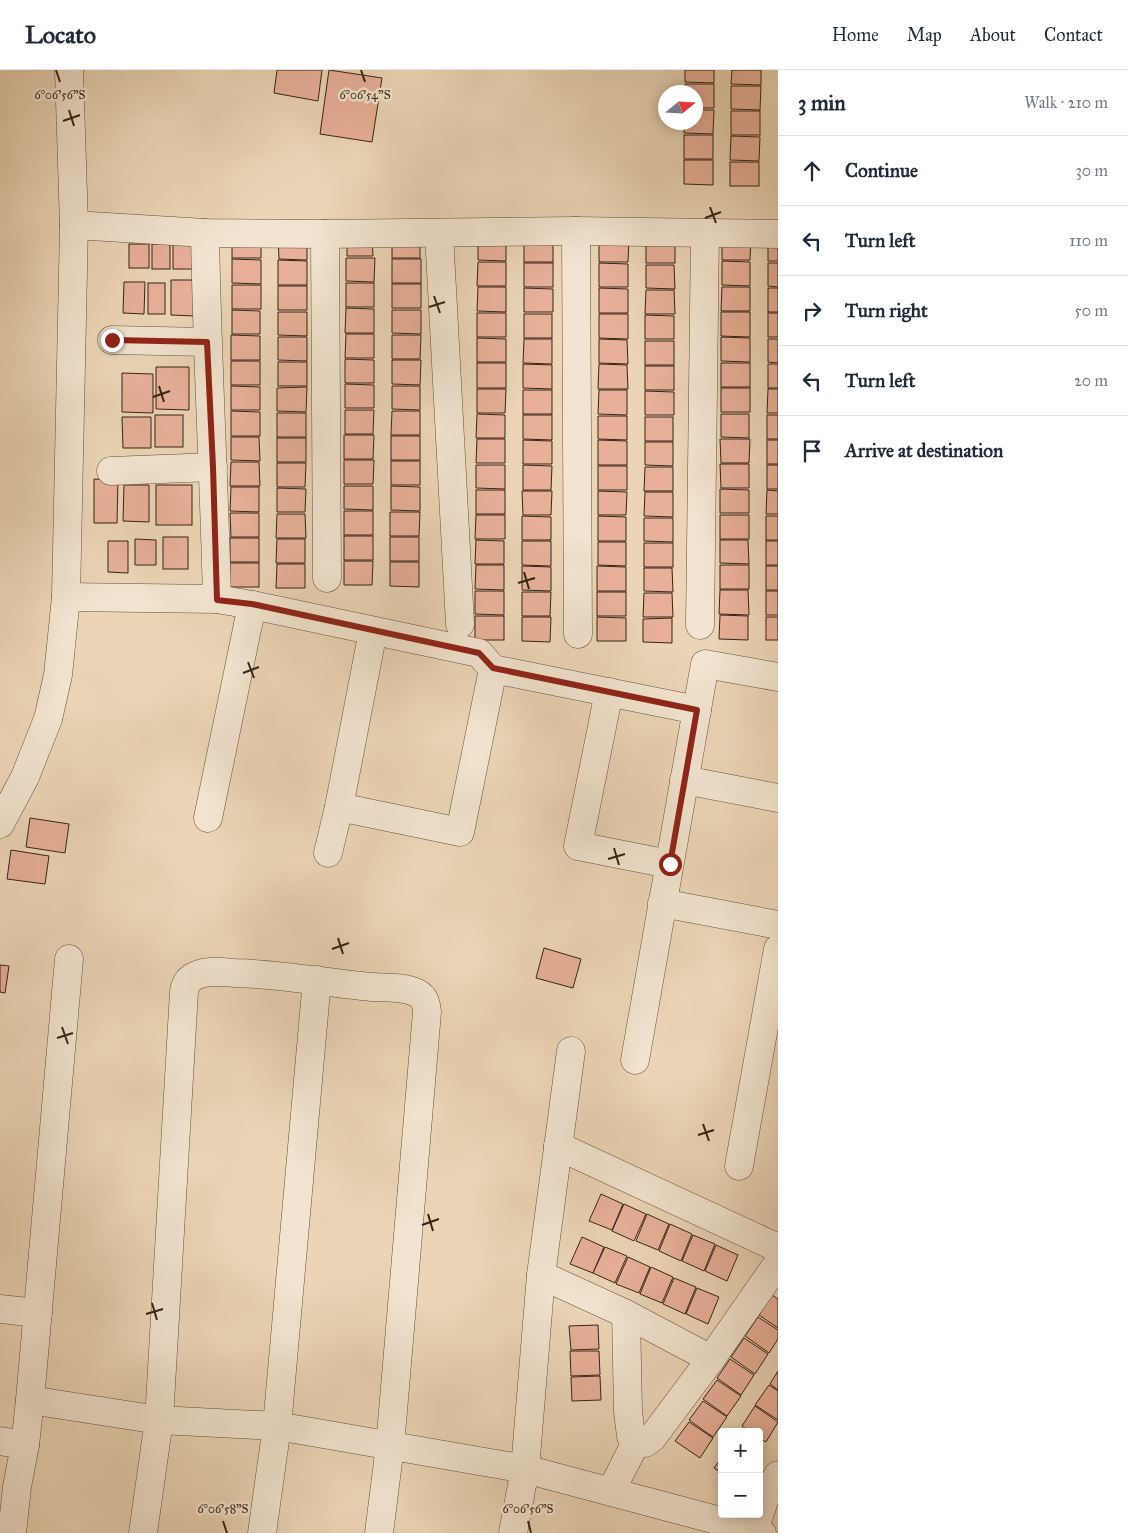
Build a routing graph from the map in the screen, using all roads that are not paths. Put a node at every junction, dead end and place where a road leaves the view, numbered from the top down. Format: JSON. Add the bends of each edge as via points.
{"nodes":[{"id":1,"x":69,"y":70,"type":"edge"},
{"id":2,"x":74,"y":225,"type":"junction"},
{"id":3,"x":576,"y":231,"type":"junction"},
{"id":4,"x":205,"y":233,"type":"junction"},
{"id":5,"x":439,"y":233,"type":"junction"},
{"id":6,"x":705,"y":233,"type":"junction"},
{"id":7,"x":325,"y":234,"type":"junction"},
{"id":8,"x":778,"y":234,"type":"edge"},
{"id":9,"x":112,"y":340,"type":"dead end"},
{"id":10,"x":207,"y":342,"type":"junction"},
{"id":11,"x":213,"y":467,"type":"junction"},
{"id":12,"x":112,"y":471,"type":"dead end"},
{"id":13,"x":327,"y":578,"type":"dead end"},
{"id":14,"x":66,"y":598,"type":"junction"},
{"id":15,"x":217,"y":600,"type":"junction"},
{"id":16,"x":252,"y":604,"type":"junction"},
{"id":17,"x":460,"y":624,"type":"dead end"},
{"id":18,"x":700,"y":625,"type":"dead end"},
{"id":19,"x":373,"y":631,"type":"junction"},
{"id":20,"x":578,"y":634,"type":"dead end"},
{"id":21,"x":493,"y":668,"type":"junction"},
{"id":22,"x":778,"y":677,"type":"edge"},
{"id":23,"x":608,"y":692,"type":"junction"},
{"id":24,"x":697,"y":710,"type":"junction"},
{"id":25,"x":684,"y":780,"type":"junction"},
{"id":26,"x":778,"y":798,"type":"edge"},
{"id":27,"x":339,"y":807,"type":"junction"},
{"id":28,"x":208,"y":818,"type":"dead end"},
{"id":29,"x":0,"y":824,"type":"edge"},
{"id":30,"x":328,"y":853,"type":"dead end"},
{"id":31,"x":670,"y":864,"type":"junction"},
{"id":32,"x":662,"y":904,"type":"junction"},
{"id":33,"x":778,"y":925,"type":"edge"},
{"id":34,"x":778,"y":949,"type":"edge"},
{"id":35,"x":69,"y":959,"type":"dead end"},
{"id":36,"x":317,"y":980,"type":"junction"},
{"id":37,"x":571,"y":1051,"type":"dead end"},
{"id":38,"x":635,"y":1060,"type":"dead end"},
{"id":39,"x":558,"y":1146,"type":"junction"},
{"id":40,"x":739,"y":1166,"type":"dead end"},
{"id":41,"x":778,"y":1248,"type":"edge"},
{"id":42,"x":778,"y":1263,"type":"edge"},
{"id":43,"x":540,"y":1275,"type":"junction"},
{"id":44,"x":0,"y":1309,"type":"edge"},
{"id":45,"x":38,"y":1313,"type":"junction"},
{"id":46,"x":626,"y":1314,"type":"junction"},
{"id":47,"x":711,"y":1359,"type":"junction"},
{"id":48,"x":30,"y":1400,"type":"junction"},
{"id":49,"x":158,"y":1420,"type":"junction"},
{"id":50,"x":277,"y":1426,"type":"junction"},
{"id":51,"x":12,"y":1442,"type":"edge"},
{"id":52,"x":636,"y":1442,"type":"junction"},
{"id":53,"x":390,"y":1446,"type":"junction"},
{"id":54,"x":525,"y":1470,"type":"junction"},
{"id":55,"x":778,"y":1475,"type":"edge"},
{"id":56,"x":9,"y":1486,"type":"edge"},
{"id":57,"x":611,"y":1491,"type":"junction"},
{"id":58,"x":758,"y":1532,"type":"edge"},
{"id":59,"x":12,"y":1533,"type":"edge"},
{"id":60,"x":143,"y":1533,"type":"edge"},
{"id":61,"x":262,"y":1533,"type":"edge"},
{"id":62,"x":379,"y":1533,"type":"edge"},
{"id":63,"x":513,"y":1533,"type":"edge"}],
"edges":[{"from":1,"to":2,"type":"street"},
{"from":2,"to":4,"type":"street"},
{"from":2,"to":14,"type":"street"},
{"from":3,"to":5,"type":"street"},
{"from":3,"to":6,"type":"street"},
{"from":3,"to":20,"type":"street"},
{"from":4,"to":7,"type":"street"},
{"from":4,"to":10,"type":"street"},
{"from":5,"to":7,"type":"street"},
{"from":5,"to":17,"type":"street"},
{"from":6,"to":8,"type":"street"},
{"from":6,"to":18,"type":"street"},
{"from":7,"to":13,"type":"street"},
{"from":9,"to":10,"type":"street"},
{"from":10,"to":11,"type":"street"},
{"from":11,"to":12,"type":"street"},
{"from":11,"to":15,"type":"street"},
{"from":14,"to":15,"type":"street"},
{"from":14,"to":29,"type":"street","via":[[58,674],[48,719],[25,776]]},
{"from":15,"to":16,"type":"street"},
{"from":16,"to":19,"type":"street"},
{"from":16,"to":28,"type":"street"},
{"from":19,"to":21,"type":"street","via":[[479,653]]},
{"from":19,"to":27,"type":"street"},
{"from":21,"to":23,"type":"street"},
{"from":21,"to":27,"type":"street","via":[[460,832]]},
{"from":22,"to":24,"type":"street","via":[[705,664]]},
{"from":23,"to":24,"type":"street"},
{"from":23,"to":31,"type":"street","via":[[578,846]]},
{"from":24,"to":25,"type":"street"},
{"from":25,"to":26,"type":"street"},
{"from":25,"to":31,"type":"street"},
{"from":27,"to":30,"type":"street"},
{"from":31,"to":32,"type":"street"},
{"from":32,"to":33,"type":"street"},
{"from":32,"to":38,"type":"street"},
{"from":34,"to":40,"type":"street"},
{"from":35,"to":45,"type":"street"},
{"from":36,"to":49,"type":"street","via":[[206,972],[196,975],[185,985]]},
{"from":36,"to":50,"type":"street"},
{"from":36,"to":53,"type":"street","via":[[408,990],[422,996],[426,1003]]},
{"from":37,"to":39,"type":"street"},
{"from":39,"to":41,"type":"street"},
{"from":39,"to":43,"type":"street"},
{"from":42,"to":47,"type":"street"},
{"from":43,"to":46,"type":"street"},
{"from":43,"to":54,"type":"street"},
{"from":44,"to":45,"type":"street"},
{"from":45,"to":48,"type":"street"},
{"from":46,"to":47,"type":"street"},
{"from":46,"to":52,"type":"street","via":[[628,1411],[631,1436]]},
{"from":47,"to":52,"type":"street","via":[[652,1438],[645,1443]]},
{"from":48,"to":49,"type":"street"},
{"from":48,"to":51,"type":"street"},
{"from":49,"to":50,"type":"street"},
{"from":49,"to":60,"type":"street"},
{"from":50,"to":53,"type":"street"},
{"from":50,"to":61,"type":"street"},
{"from":51,"to":56,"type":"street"},
{"from":52,"to":57,"type":"street"},
{"from":53,"to":54,"type":"street"},
{"from":53,"to":62,"type":"street"},
{"from":54,"to":57,"type":"street"},
{"from":54,"to":63,"type":"street"},
{"from":55,"to":58,"type":"street","via":[[766,1495]]},
{"from":56,"to":59,"type":"street"},
{"from":57,"to":58,"type":"street"}]}
